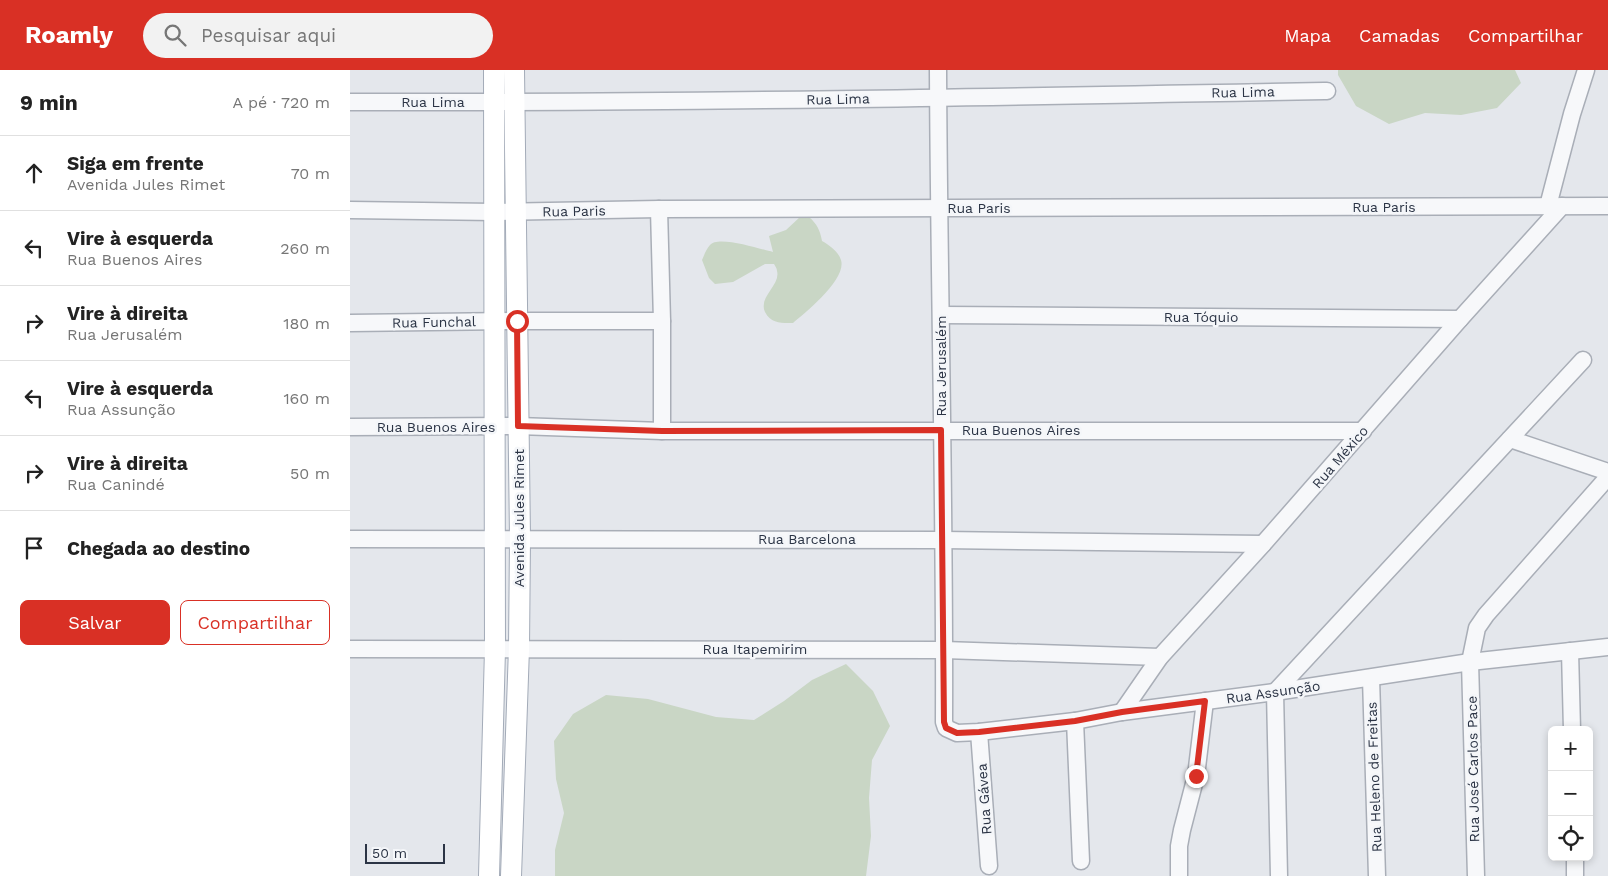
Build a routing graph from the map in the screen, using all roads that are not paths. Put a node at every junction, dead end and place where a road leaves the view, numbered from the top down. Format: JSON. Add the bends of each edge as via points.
{"nodes":[{"id":1,"x":494,"y":70,"type":"edge"},
{"id":2,"x":514,"y":70,"type":"edge"},
{"id":3,"x":938,"y":70,"type":"edge"},
{"id":4,"x":1586,"y":70,"type":"edge"},
{"id":5,"x":1327,"y":91,"type":"dead end"},
{"id":6,"x":938,"y":98,"type":"junction"},
{"id":7,"x":350,"y":102,"type":"edge"},
{"id":8,"x":494,"y":102,"type":"junction"},
{"id":9,"x":515,"y":102,"type":"junction"},
{"id":10,"x":1555,"y":206,"type":"junction"},
{"id":11,"x":1608,"y":206,"type":"edge"},
{"id":12,"x":659,"y":209,"type":"junction"},
{"id":13,"x":939,"y":209,"type":"junction"},
{"id":14,"x":350,"y":210,"type":"edge"},
{"id":15,"x":517,"y":211,"type":"junction"},
{"id":16,"x":494,"y":212,"type":"junction"},
{"id":17,"x":942,"y":315,"type":"junction"},
{"id":18,"x":1460,"y":319,"type":"junction"},
{"id":19,"x":494,"y":321,"type":"junction"},
{"id":20,"x":517,"y":321,"type":"junction"},
{"id":21,"x":662,"y":321,"type":"junction"},
{"id":22,"x":350,"y":323,"type":"edge"},
{"id":23,"x":1583,"y":360,"type":"dead end"},
{"id":24,"x":495,"y":426,"type":"junction"},
{"id":25,"x":518,"y":426,"type":"junction"},
{"id":26,"x":350,"y":427,"type":"edge"},
{"id":27,"x":941,"y":430,"type":"junction"},
{"id":28,"x":662,"y":431,"type":"junction"},
{"id":29,"x":1363,"y":431,"type":"junction"},
{"id":30,"x":1510,"y":439,"type":"junction"},
{"id":31,"x":1608,"y":472,"type":"edge"},
{"id":32,"x":1608,"y":477,"type":"edge"},
{"id":33,"x":495,"y":538,"type":"junction"},
{"id":34,"x":520,"y":538,"type":"junction"},
{"id":35,"x":350,"y":539,"type":"edge"},
{"id":36,"x":943,"y":540,"type":"junction"},
{"id":37,"x":1263,"y":544,"type":"junction"},
{"id":38,"x":1608,"y":647,"type":"edge"},
{"id":39,"x":519,"y":648,"type":"junction"},
{"id":40,"x":350,"y":649,"type":"edge"},
{"id":41,"x":495,"y":649,"type":"junction"},
{"id":42,"x":944,"y":650,"type":"junction"},
{"id":43,"x":1570,"y":651,"type":"junction"},
{"id":44,"x":1160,"y":657,"type":"junction"},
{"id":45,"x":1470,"y":662,"type":"junction"},
{"id":46,"x":1371,"y":678,"type":"junction"},
{"id":47,"x":1275,"y":692,"type":"junction"},
{"id":48,"x":1205,"y":701,"type":"junction"},
{"id":49,"x":1122,"y":712,"type":"junction"},
{"id":50,"x":1075,"y":721,"type":"junction"},
{"id":51,"x":944,"y":722,"type":"joint"},
{"id":52,"x":1572,"y":726,"type":"edge"},
{"id":53,"x":979,"y":732,"type":"junction"},
{"id":54,"x":1575,"y":861,"type":"edge"},
{"id":55,"x":1081,"y":862,"type":"dead end"},
{"id":56,"x":989,"y":866,"type":"dead end"},
{"id":57,"x":489,"y":876,"type":"edge"},
{"id":58,"x":511,"y":876,"type":"edge"},
{"id":59,"x":1178,"y":876,"type":"edge"},
{"id":60,"x":1279,"y":876,"type":"edge"},
{"id":61,"x":1378,"y":876,"type":"edge"},
{"id":62,"x":1476,"y":876,"type":"edge"},
{"id":63,"x":1575,"y":876,"type":"edge"}],
"edges":[{"from":1,"to":8,"type":"main road","name":"Avenida Jules Rimet"},
{"from":2,"to":9,"type":"main road","name":"Avenida Jules Rimet"},
{"from":3,"to":6,"type":"street","name":"Rua Jerusalém"},
{"from":4,"to":10,"type":"street","via":[[1572,114]]},
{"from":5,"to":6,"type":"street","name":"Rua Lima"},
{"from":6,"to":9,"type":"street","name":"Rua Lima"},
{"from":6,"to":13,"type":"street","name":"Rua Jerusalém"},
{"from":7,"to":8,"type":"street","name":"Rua Lima"},
{"from":8,"to":9,"type":"street","name":"Rua Lima"},
{"from":8,"to":16,"type":"main road","name":"Avenida Jules Rimet"},
{"from":9,"to":15,"type":"main road","name":"Avenida Jules Rimet"},
{"from":10,"to":11,"type":"street","name":"Rua Paris"},
{"from":10,"to":13,"type":"street","name":"Rua Paris"},
{"from":10,"to":18,"type":"street","name":"Rua México"},
{"from":12,"to":13,"type":"street","name":"Rua Paris"},
{"from":12,"to":15,"type":"street","name":"Rua Paris"},
{"from":12,"to":21,"type":"street"},
{"from":13,"to":17,"type":"street","name":"Rua Jerusalém"},
{"from":14,"to":16,"type":"street","name":"Rua Paris"},
{"from":15,"to":16,"type":"street","name":"Rua Paris"},
{"from":15,"to":20,"type":"main road","name":"Avenida Jules Rimet"},
{"from":16,"to":19,"type":"main road","name":"Avenida Jules Rimet"},
{"from":17,"to":18,"type":"street","name":"Rua Tóquio"},
{"from":17,"to":27,"type":"street","name":"Rua Jerusalém"},
{"from":18,"to":29,"type":"street","name":"Rua México"},
{"from":19,"to":20,"type":"street","name":"Rua Funchal"},
{"from":19,"to":22,"type":"street","name":"Rua Funchal"},
{"from":19,"to":24,"type":"main road","name":"Avenida Jules Rimet"},
{"from":20,"to":21,"type":"street","name":"Rua Funchal"},
{"from":20,"to":25,"type":"main road","name":"Avenida Jules Rimet"},
{"from":21,"to":28,"type":"street"},
{"from":23,"to":30,"type":"street"},
{"from":24,"to":25,"type":"street","name":"Rua Buenos Aires"},
{"from":24,"to":26,"type":"street","name":"Rua Buenos Aires"},
{"from":24,"to":33,"type":"main road","name":"Avenida Jules Rimet"},
{"from":25,"to":28,"type":"street","name":"Rua Buenos Aires"},
{"from":25,"to":34,"type":"main road","name":"Avenida Jules Rimet"},
{"from":27,"to":28,"type":"street","name":"Rua Buenos Aires"},
{"from":27,"to":29,"type":"street","name":"Rua Buenos Aires"},
{"from":27,"to":36,"type":"street","name":"Rua Jerusalém"},
{"from":29,"to":37,"type":"street","name":"Rua México"},
{"from":30,"to":31,"type":"street"},
{"from":30,"to":47,"type":"street"},
{"from":32,"to":45,"type":"street","name":"Rua José Carlos Pace","via":[[1486,615],[1477,628]]},
{"from":33,"to":34,"type":"street","name":"Rua Barcelona"},
{"from":33,"to":35,"type":"street","name":"Rua Barcelona"},
{"from":33,"to":41,"type":"main road","name":"Avenida Jules Rimet"},
{"from":34,"to":36,"type":"street","name":"Rua Barcelona"},
{"from":34,"to":39,"type":"main road","name":"Avenida Jules Rimet"},
{"from":36,"to":37,"type":"street","name":"Rua Barcelona"},
{"from":36,"to":42,"type":"street","name":"Rua Jerusalém"},
{"from":37,"to":44,"type":"street","name":"Rua México"},
{"from":38,"to":43,"type":"street","name":"Rua Assunção"},
{"from":39,"to":41,"type":"street","name":"Rua Itapemirim"},
{"from":39,"to":42,"type":"street","name":"Rua Itapemirim"},
{"from":39,"to":58,"type":"main road","name":"Avenida Jules Rimet"},
{"from":40,"to":41,"type":"street","name":"Rua Itapemirim"},
{"from":41,"to":57,"type":"main road","name":"Avenida Jules Rimet"},
{"from":42,"to":44,"type":"street","name":"Rua Itapemirim"},
{"from":42,"to":51,"type":"street","name":"Rua Jerusalém"},
{"from":43,"to":45,"type":"street","name":"Rua Assunção"},
{"from":43,"to":52,"type":"street"},
{"from":44,"to":49,"type":"street","name":"Rua México"},
{"from":45,"to":46,"type":"street","name":"Rua Assunção"},
{"from":45,"to":62,"type":"street","name":"Rua José Carlos Pace"},
{"from":46,"to":47,"type":"street","name":"Rua Assunção"},
{"from":46,"to":61,"type":"street","name":"Rua Heleno de Freitas"},
{"from":47,"to":48,"type":"street","name":"Rua Assunção"},
{"from":47,"to":60,"type":"street"},
{"from":48,"to":49,"type":"street","name":"Rua Assunção"},
{"from":48,"to":59,"type":"street","via":[[1196,776],[1179,846]]},
{"from":49,"to":50,"type":"street","name":"Rua Assunção"},
{"from":50,"to":53,"type":"street","name":"Rua Assunção"},
{"from":50,"to":55,"type":"street"},
{"from":51,"to":53,"type":"street","name":"Rua Assunção","via":[[946,728],[957,733]]},
{"from":53,"to":56,"type":"street","name":"Rua Gávea"},
{"from":54,"to":63,"type":"street"}]}
